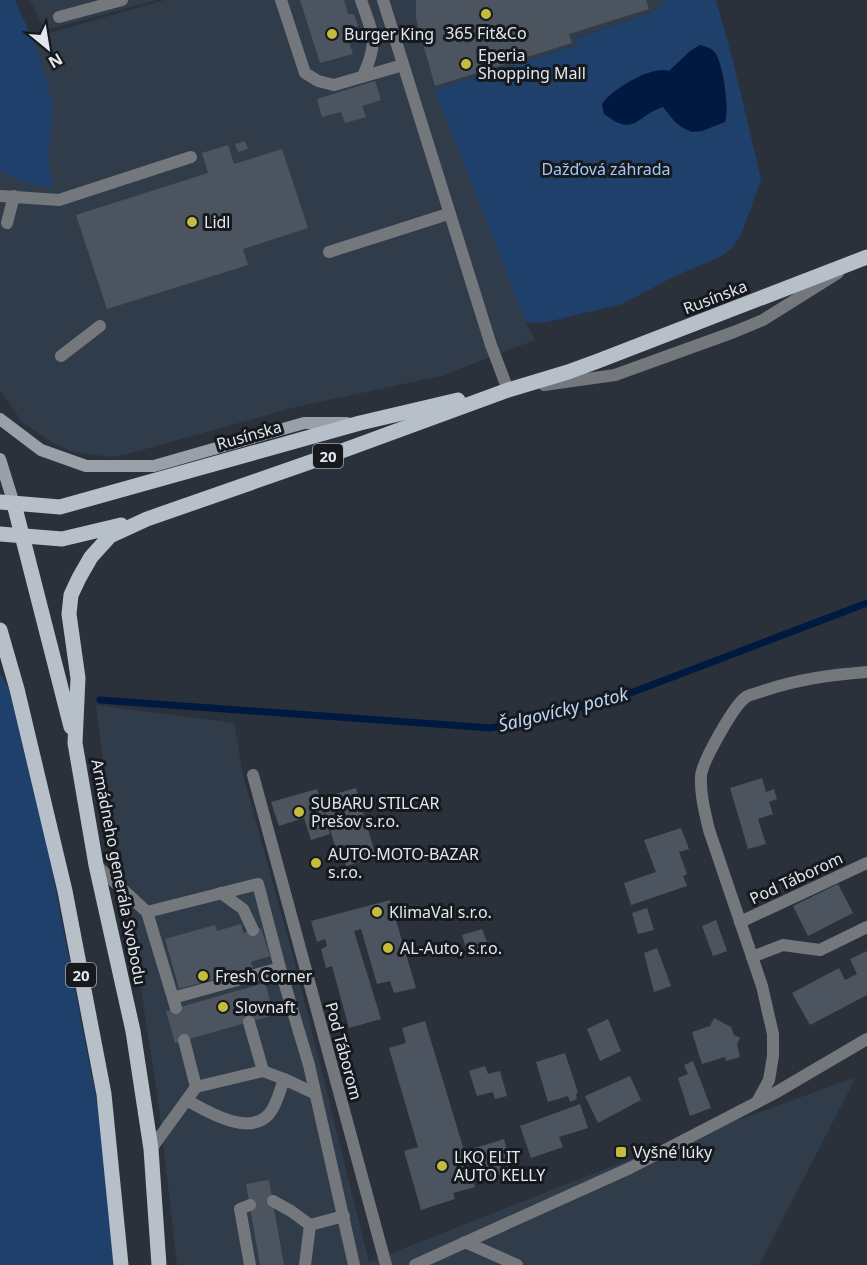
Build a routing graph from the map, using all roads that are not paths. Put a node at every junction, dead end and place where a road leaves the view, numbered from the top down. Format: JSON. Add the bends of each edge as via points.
{"nodes":[{"id":1,"x":122,"y":0,"type":"edge"},
{"id":2,"x":281,"y":0,"type":"edge"},
{"id":3,"x":362,"y":0,"type":"edge"},
{"id":4,"x":383,"y":0,"type":"edge"},
{"id":5,"x":58,"y":17,"type":"dead end"},
{"id":6,"x":403,"y":64,"type":"junction"},
{"id":7,"x":363,"y":76,"type":"junction"},
{"id":8,"x":191,"y":157,"type":"dead end"},
{"id":9,"x":0,"y":189,"type":"edge"},
{"id":10,"x":0,"y":196,"type":"edge"},
{"id":11,"x":14,"y":196,"type":"junction"},
{"id":12,"x":448,"y":214,"type":"junction"},
{"id":13,"x":7,"y":223,"type":"dead end"},
{"id":14,"x":329,"y":252,"type":"dead end"},
{"id":15,"x":862,"y":259,"type":"edge"},
{"id":16,"x":100,"y":326,"type":"dead end"},
{"id":17,"x":60,"y":356,"type":"dead end"},
{"id":18,"x":508,"y":390,"type":"junction"},
{"id":19,"x":0,"y":419,"type":"edge"},
{"id":20,"x":360,"y":423,"type":"junction"},
{"id":21,"x":0,"y":459,"type":"edge"},
{"id":22,"x":7,"y":503,"type":"edge"},
{"id":23,"x":147,"y":519,"type":"junction"},
{"id":24,"x":0,"y":534,"type":"edge"},
{"id":25,"x":22,"y":536,"type":"junction"},
{"id":26,"x":0,"y":630,"type":"edge"},
{"id":27,"x":0,"y":658,"type":"edge"},
{"id":28,"x":867,"y":672,"type":"edge"},
{"id":29,"x":17,"y":689,"type":"junction"},
{"id":30,"x":75,"y":743,"type":"junction"},
{"id":31,"x":252,"y":775,"type":"dead end"},
{"id":32,"x":867,"y":863,"type":"edge"},
{"id":33,"x":96,"y":865,"type":"junction"},
{"id":34,"x":221,"y":893,"type":"junction"},
{"id":35,"x":147,"y":912,"type":"junction"},
{"id":36,"x":740,"y":922,"type":"junction"},
{"id":37,"x":867,"y":927,"type":"edge"},
{"id":38,"x":253,"y":930,"type":"dead end"},
{"id":39,"x":752,"y":957,"type":"junction"},
{"id":40,"x":261,"y":959,"type":"dead end"},
{"id":41,"x":280,"y":968,"type":"junction"},
{"id":42,"x":265,"y":972,"type":"junction"},
{"id":43,"x":249,"y":1022,"type":"dead end"},
{"id":44,"x":867,"y":1039,"type":"edge"},
{"id":45,"x":184,"y":1040,"type":"dead end"},
{"id":46,"x":263,"y":1071,"type":"junction"},
{"id":47,"x":284,"y":1079,"type":"junction"},
{"id":48,"x":196,"y":1088,"type":"junction"},
{"id":49,"x":314,"y":1093,"type":"junction"},
{"id":50,"x":188,"y":1101,"type":"junction"},
{"id":51,"x":757,"y":1102,"type":"junction"},
{"id":52,"x":151,"y":1149,"type":"junction"},
{"id":53,"x":273,"y":1201,"type":"dead end"},
{"id":54,"x":250,"y":1205,"type":"dead end"},
{"id":55,"x":344,"y":1216,"type":"junction"},
{"id":56,"x":310,"y":1225,"type":"junction"},
{"id":57,"x":465,"y":1242,"type":"junction"},
{"id":58,"x":121,"y":1265,"type":"edge"},
{"id":59,"x":159,"y":1265,"type":"edge"},
{"id":60,"x":250,"y":1265,"type":"edge"},
{"id":61,"x":306,"y":1265,"type":"edge"},
{"id":62,"x":354,"y":1265,"type":"edge"},
{"id":63,"x":386,"y":1265,"type":"edge"},
{"id":64,"x":415,"y":1265,"type":"edge"},
{"id":65,"x":517,"y":1265,"type":"edge"}],
"edges":[{"from":1,"to":5,"type":"street"},
{"from":2,"to":7,"type":"street","via":[[305,73],[334,85]]},
{"from":3,"to":7,"type":"street","via":[[374,38],[372,57]]},
{"from":4,"to":6,"type":"street"},
{"from":6,"to":7,"type":"street"},
{"from":6,"to":12,"type":"street"},
{"from":8,"to":11,"type":"street","via":[[58,200]]},
{"from":9,"to":11,"type":"street"},
{"from":10,"to":11,"type":"street"},
{"from":11,"to":13,"type":"street"},
{"from":12,"to":14,"type":"street"},
{"from":12,"to":18,"type":"street"},
{"from":15,"to":18,"type":"main road","name":"Rusínska","number":"20","via":[[598,362]]},
{"from":15,"to":18,"type":"street","via":[[763,321],[734,332],[615,375]]},
{"from":16,"to":17,"type":"street"},
{"from":18,"to":20,"type":"main road","name":"Rusínska","number":"20"},
{"from":18,"to":23,"type":"main road","name":"Rusínska","number":"20"},
{"from":19,"to":20,"type":"street","via":[[41,450],[86,466],[153,466],[304,423]]},
{"from":20,"to":22,"type":"main road","name":"Rusínska","number":"20","via":[[60,507]]},
{"from":21,"to":22,"type":"street"},
{"from":22,"to":25,"type":"main road"},
{"from":23,"to":25,"type":"main road","via":[[62,538]]},
{"from":23,"to":30,"type":"main road","name":"Armádneho generála Svobodu","number":"20","via":[[110,536],[91,557],[71,595],[69,614],[78,678]]},
{"from":24,"to":25,"type":"main road"},
{"from":25,"to":30,"type":"main road"},
{"from":26,"to":29,"type":"main road","number":"20"},
{"from":27,"to":29,"type":"street"},
{"from":28,"to":36,"type":"street","name":"Pod Táborom","via":[[786,683],[746,697],[735,708],[711,750],[701,774],[703,805]]},
{"from":29,"to":58,"type":"main road","number":"20","via":[[65,891],[104,1094]]},
{"from":30,"to":33,"type":"main road","name":"Armádneho generála Svobodu","number":"20"},
{"from":31,"to":63,"type":"street","name":"Pod Táborom"},
{"from":32,"to":36,"type":"street","name":"Pod Táborom"},
{"from":33,"to":35,"type":"street"},
{"from":33,"to":52,"type":"main road","name":"Armádneho generála Svobodu","number":"20","via":[[133,1031]]},
{"from":34,"to":35,"type":"street"},
{"from":34,"to":38,"type":"street","via":[[243,909]]},
{"from":34,"to":41,"type":"street","via":[[258,884]]},
{"from":35,"to":42,"type":"street","via":[[175,1003],[238,985]]},
{"from":36,"to":39,"type":"street","name":"Pod Táborom"},
{"from":37,"to":39,"type":"street","via":[[820,950],[783,945]]},
{"from":39,"to":51,"type":"street","name":"Pod Táborom","via":[[762,986],[773,1056],[769,1080]]},
{"from":40,"to":42,"type":"street"},
{"from":41,"to":42,"type":"street"},
{"from":41,"to":49,"type":"street"},
{"from":43,"to":46,"type":"street"},
{"from":44,"to":51,"type":"street"},
{"from":45,"to":48,"type":"street"},
{"from":46,"to":47,"type":"street"},
{"from":46,"to":48,"type":"street"},
{"from":47,"to":49,"type":"street"},
{"from":47,"to":50,"type":"street","via":[[271,1111],[264,1119],[245,1124],[215,1117]]},
{"from":48,"to":50,"type":"street"},
{"from":49,"to":55,"type":"street"},
{"from":50,"to":52,"type":"street"},
{"from":51,"to":57,"type":"street","via":[[630,1168]]},
{"from":52,"to":59,"type":"main road","name":"Armádneho generála Svobodu","number":"20"},
{"from":53,"to":56,"type":"street"},
{"from":54,"to":60,"type":"street","via":[[240,1209]]},
{"from":55,"to":56,"type":"street"},
{"from":55,"to":62,"type":"street"},
{"from":56,"to":61,"type":"street"},
{"from":57,"to":64,"type":"street"},
{"from":57,"to":65,"type":"street"}]}
